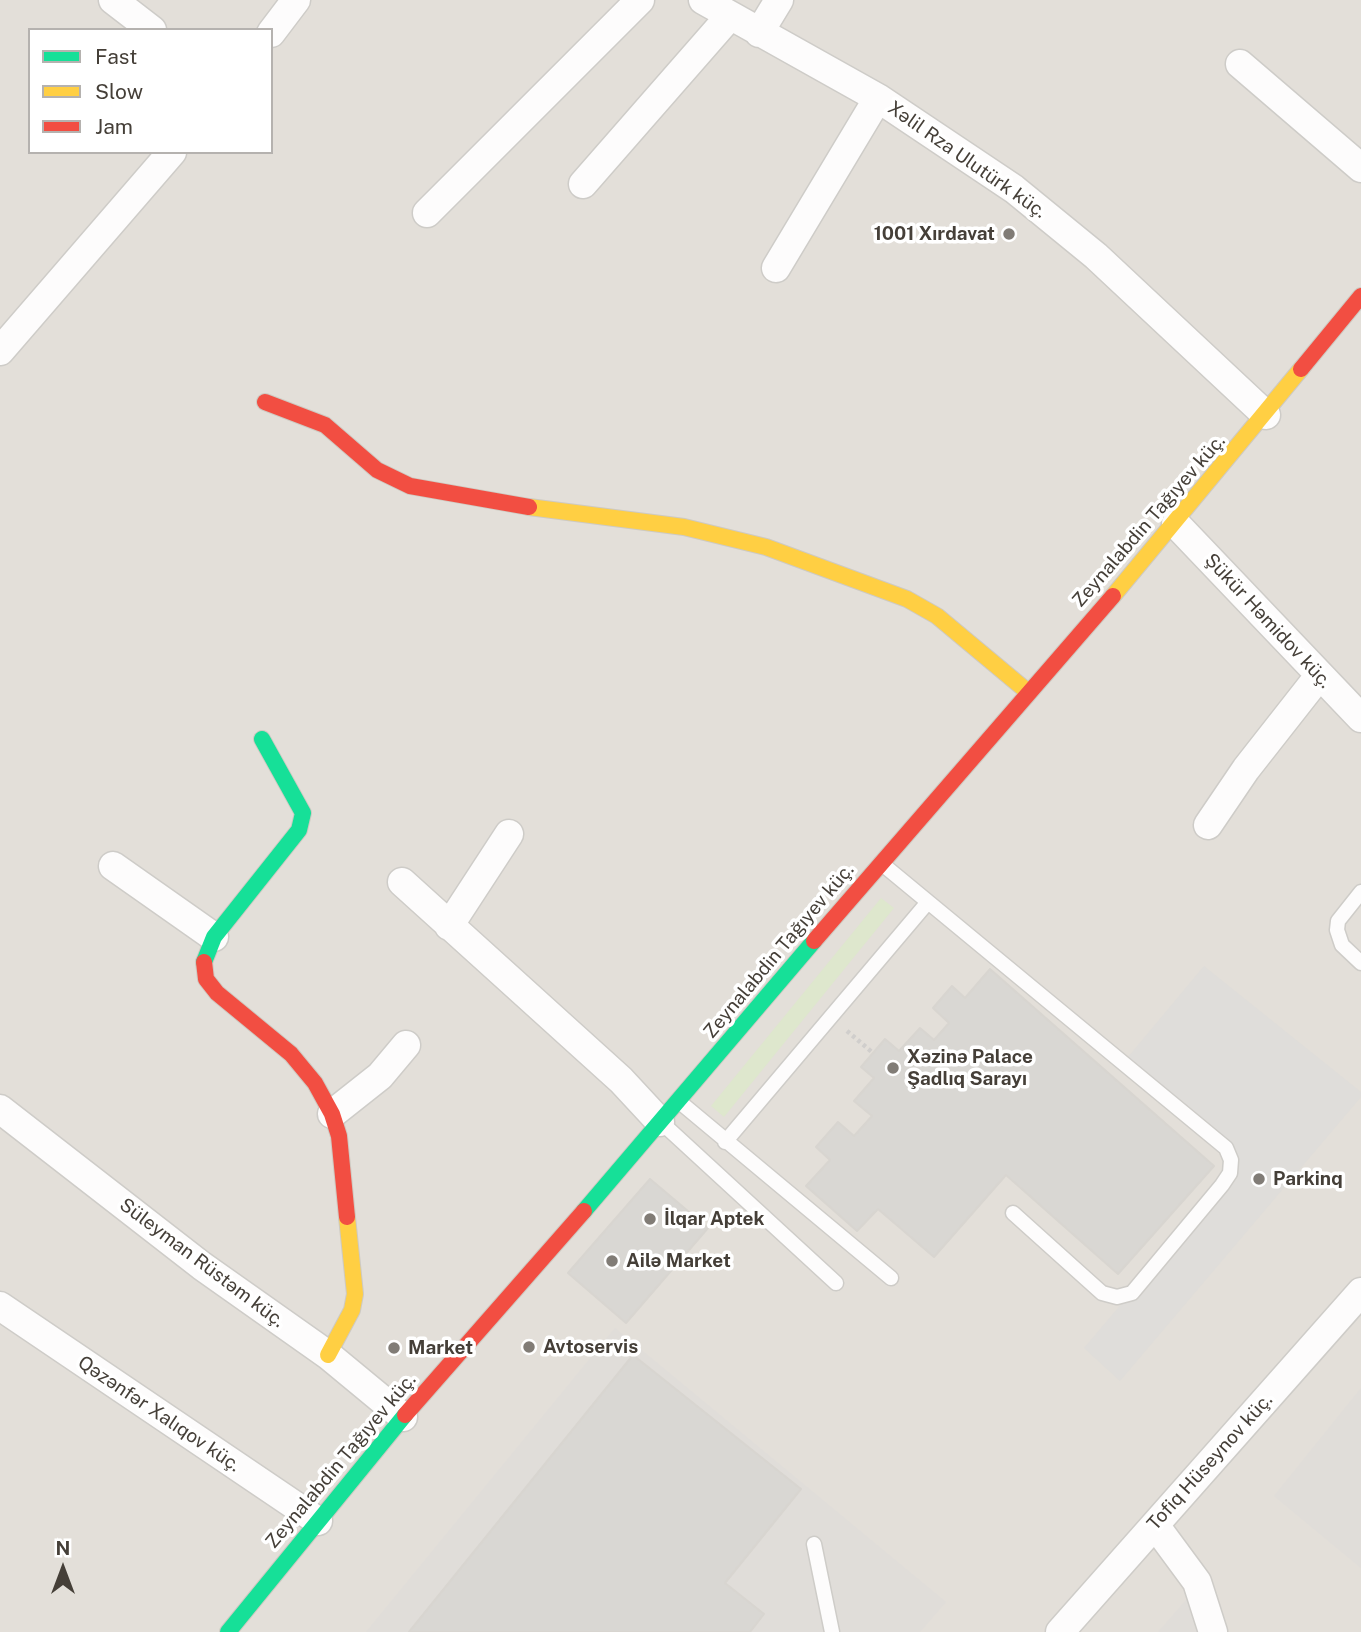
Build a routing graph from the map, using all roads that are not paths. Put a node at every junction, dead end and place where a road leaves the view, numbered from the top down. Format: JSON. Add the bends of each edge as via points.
{"nodes":[{"id":1,"x":113,"y":0,"type":"edge"},
{"id":2,"x":296,"y":0,"type":"edge"},
{"id":3,"x":640,"y":0,"type":"edge"},
{"id":4,"x":703,"y":0,"type":"edge"},
{"id":5,"x":779,"y":0,"type":"edge"},
{"id":6,"x":729,"y":17,"type":"junction"},
{"id":7,"x":149,"y":28,"type":"edge"},
{"id":8,"x":273,"y":30,"type":"edge"},
{"id":9,"x":759,"y":33,"type":"junction"},
{"id":10,"x":1240,"y":64,"type":"dead end"},
{"id":11,"x":878,"y":98,"type":"junction"},
{"id":12,"x":170,"y":154,"type":"edge"},
{"id":13,"x":1361,"y":168,"type":"edge"},
{"id":14,"x":583,"y":184,"type":"dead end"},
{"id":15,"x":427,"y":213,"type":"dead end"},
{"id":16,"x":776,"y":268,"type":"dead end"},
{"id":17,"x":1361,"y":296,"type":"edge"},
{"id":18,"x":0,"y":351,"type":"edge"},
{"id":19,"x":265,"y":402,"type":"dead end"},
{"id":20,"x":1266,"y":415,"type":"junction"},
{"id":21,"x":1176,"y":524,"type":"junction"},
{"id":22,"x":1319,"y":676,"type":"junction"},
{"id":23,"x":1028,"y":692,"type":"junction"},
{"id":24,"x":1361,"y":718,"type":"edge"},
{"id":25,"x":262,"y":739,"type":"dead end"},
{"id":26,"x":1208,"y":825,"type":"dead end"},
{"id":27,"x":509,"y":834,"type":"dead end"},
{"id":28,"x":880,"y":862,"type":"junction"},
{"id":29,"x":113,"y":866,"type":"dead end"},
{"id":30,"x":402,"y":882,"type":"dead end"},
{"id":31,"x":1361,"y":892,"type":"edge"},
{"id":32,"x":928,"y":902,"type":"junction"},
{"id":33,"x":449,"y":926,"type":"junction"},
{"id":34,"x":214,"y":937,"type":"junction"},
{"id":35,"x":1361,"y":963,"type":"edge"},
{"id":36,"x":406,"y":1045,"type":"dead end"},
{"id":37,"x":0,"y":1109,"type":"edge"},
{"id":38,"x":670,"y":1112,"type":"junction"},
{"id":39,"x":332,"y":1114,"type":"junction"},
{"id":40,"x":725,"y":1142,"type":"junction"},
{"id":41,"x":1013,"y":1213,"type":"dead end"},
{"id":42,"x":891,"y":1278,"type":"dead end"},
{"id":43,"x":836,"y":1283,"type":"dead end"},
{"id":44,"x":1361,"y":1292,"type":"edge"},
{"id":45,"x":0,"y":1306,"type":"edge"},
{"id":46,"x":328,"y":1355,"type":"junction"},
{"id":47,"x":403,"y":1417,"type":"junction"},
{"id":48,"x":317,"y":1521,"type":"junction"},
{"id":49,"x":1155,"y":1525,"type":"junction"},
{"id":50,"x":814,"y":1544,"type":"dead end"},
{"id":51,"x":228,"y":1632,"type":"edge"},
{"id":52,"x":832,"y":1632,"type":"edge"},
{"id":53,"x":1060,"y":1632,"type":"edge"},
{"id":54,"x":1213,"y":1632,"type":"edge"}],
"edges":[{"from":1,"to":7,"type":"street"},
{"from":2,"to":8,"type":"street"},
{"from":3,"to":15,"type":"street"},
{"from":4,"to":6,"type":"street","name":"Xəlil Rza Ulutürk küç."},
{"from":5,"to":9,"type":"street"},
{"from":6,"to":9,"type":"street","name":"Xəlil Rza Ulutürk küç."},
{"from":6,"to":14,"type":"street"},
{"from":9,"to":11,"type":"street","name":"Xəlil Rza Ulutürk küç."},
{"from":10,"to":13,"type":"street"},
{"from":11,"to":16,"type":"street"},
{"from":11,"to":20,"type":"street","name":"Xəlil Rza Ulutürk küç.","via":[[1024,197],[1096,256]]},
{"from":12,"to":18,"type":"street"},
{"from":17,"to":20,"type":"street","name":"Zeynalabdin Tağıyev küç."},
{"from":19,"to":23,"type":"street","via":[[325,425],[377,470],[410,486],[498,503],[684,527],[766,547],[908,599],[937,616]]},
{"from":20,"to":21,"type":"street","name":"Zeynalabdin Tağıyev küç."},
{"from":21,"to":22,"type":"street","name":"Şükür Həmidov küç."},
{"from":21,"to":23,"type":"street","name":"Zeynalabdin Tağıyev küç."},
{"from":22,"to":24,"type":"street","name":"Şükür Həmidov küç."},
{"from":22,"to":26,"type":"street"},
{"from":23,"to":28,"type":"street","name":"Zeynalabdin Tağıyev küç."},
{"from":25,"to":34,"type":"street","via":[[303,813],[299,830]]},
{"from":27,"to":33,"type":"street"},
{"from":28,"to":32,"type":"lane"},
{"from":28,"to":38,"type":"street","name":"Zeynalabdin Tağıyev küç."},
{"from":29,"to":34,"type":"street"},
{"from":30,"to":33,"type":"street"},
{"from":31,"to":35,"type":"lane","via":[[1338,921],[1337,930],[1342,945]]},
{"from":32,"to":40,"type":"lane"},
{"from":32,"to":41,"type":"lane","via":[[1226,1148],[1231,1160],[1230,1173],[1214,1195],[1132,1293],[1117,1297],[1102,1293]]},
{"from":33,"to":38,"type":"street","via":[[621,1080]]},
{"from":34,"to":39,"type":"street","via":[[204,959],[206,979],[290,1054],[315,1083]]},
{"from":36,"to":39,"type":"street","via":[[380,1076]]},
{"from":37,"to":46,"type":"street","name":"Süleyman Rüstəm küç.","via":[[202,1266]]},
{"from":38,"to":40,"type":"lane"},
{"from":38,"to":43,"type":"lane"},
{"from":38,"to":47,"type":"street","name":"Zeynalabdin Tağıyev küç."},
{"from":39,"to":46,"type":"street","via":[[339,1136],[355,1294],[352,1310]]},
{"from":40,"to":42,"type":"lane"},
{"from":44,"to":49,"type":"street","name":"Tofiq Hüseynov küç."},
{"from":45,"to":48,"type":"street","name":"Qəzənfər Xalıqov küç."},
{"from":46,"to":47,"type":"street","name":"Süleyman Rüstəm küç."},
{"from":47,"to":48,"type":"street","name":"Zeynalabdin Tağıyev küç."},
{"from":48,"to":51,"type":"street","name":"Zeynalabdin Tağıyev küç."},
{"from":49,"to":53,"type":"street","name":"Tofiq Hüseynov küç."},
{"from":49,"to":54,"type":"street","via":[[1197,1582]]},
{"from":50,"to":52,"type":"lane"}]}
